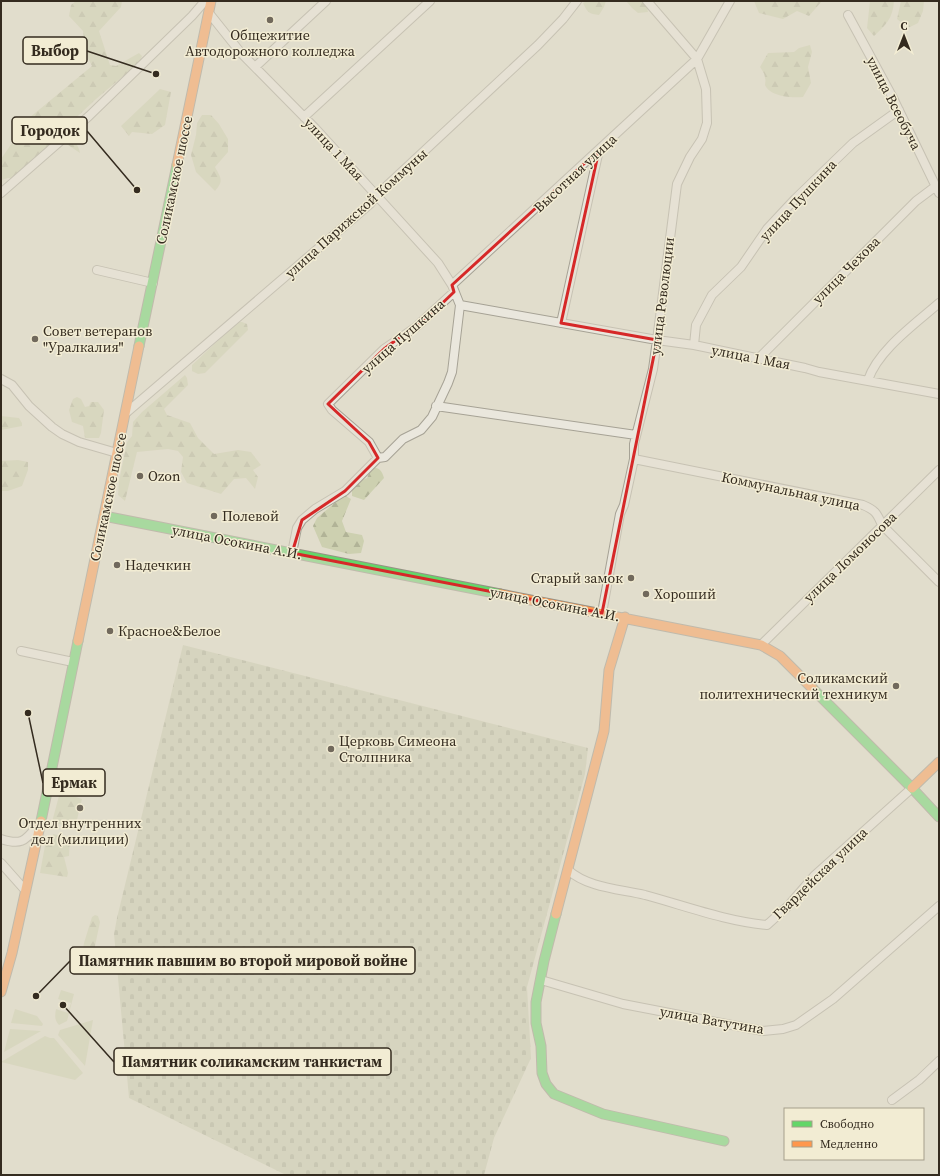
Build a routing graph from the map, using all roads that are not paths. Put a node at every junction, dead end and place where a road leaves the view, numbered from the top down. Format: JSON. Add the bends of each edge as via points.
{"nodes":[{"id":1,"x":205,"y":1,"type":"edge"},
{"id":2,"x":211,"y":1,"type":"edge"},
{"id":3,"x":326,"y":1,"type":"edge"},
{"id":4,"x":430,"y":1,"type":"edge"},
{"id":5,"x":577,"y":1,"type":"edge"},
{"id":6,"x":647,"y":1,"type":"edge"},
{"id":7,"x":730,"y":1,"type":"edge"},
{"id":8,"x":209,"y":13,"type":"junction"},
{"id":9,"x":848,"y":15,"type":"dead end"},
{"id":10,"x":697,"y":60,"type":"junction"},
{"id":11,"x":255,"y":67,"type":"junction"},
{"id":12,"x":899,"y":110,"type":"junction"},
{"id":13,"x":304,"y":117,"type":"junction"},
{"id":14,"x":599,"y":150,"type":"junction"},
{"id":15,"x":937,"y":189,"type":"edge"},
{"id":16,"x":1,"y":193,"type":"edge"},
{"id":17,"x":377,"y":195,"type":"junction"},
{"id":18,"x":97,"y":270,"type":"dead end"},
{"id":19,"x":153,"y":282,"type":"junction"},
{"id":20,"x":453,"y":289,"type":"junction"},
{"id":21,"x":939,"y":303,"type":"edge"},
{"id":22,"x":460,"y":305,"type":"junction"},
{"id":23,"x":561,"y":323,"type":"junction"},
{"id":24,"x":658,"y":340,"type":"junction"},
{"id":25,"x":694,"y":345,"type":"junction"},
{"id":26,"x":759,"y":358,"type":"junction"},
{"id":27,"x":1,"y":379,"type":"edge"},
{"id":28,"x":868,"y":380,"type":"junction"},
{"id":29,"x":939,"y":394,"type":"edge"},
{"id":30,"x":436,"y":406,"type":"junction"},
{"id":31,"x":125,"y":414,"type":"junction"},
{"id":32,"x":636,"y":435,"type":"junction"},
{"id":33,"x":117,"y":453,"type":"junction"},
{"id":34,"x":378,"y":458,"type":"junction"},
{"id":35,"x":634,"y":459,"type":"junction"},
{"id":36,"x":939,"y":470,"type":"edge"},
{"id":37,"x":104,"y":516,"type":"junction"},
{"id":38,"x":882,"y":525,"type":"junction"},
{"id":39,"x":292,"y":553,"type":"junction"},
{"id":40,"x":939,"y":582,"type":"edge"},
{"id":41,"x":602,"y":614,"type":"junction"},
{"id":42,"x":625,"y":617,"type":"junction"},
{"id":43,"x":761,"y":645,"type":"junction"},
{"id":44,"x":21,"y":651,"type":"dead end"},
{"id":45,"x":72,"y":662,"type":"junction"},
{"id":46,"x":939,"y":762,"type":"edge"},
{"id":47,"x":912,"y":788,"type":"junction"},
{"id":48,"x":939,"y":817,"type":"edge"},
{"id":49,"x":41,"y":821,"type":"junction"},
{"id":50,"x":1,"y":839,"type":"edge"},
{"id":51,"x":1,"y":863,"type":"edge"},
{"id":52,"x":568,"y":870,"type":"junction"},
{"id":53,"x":25,"y":890,"type":"junction"},
{"id":54,"x":939,"y":906,"type":"edge"},
{"id":55,"x":541,"y":980,"type":"junction"},
{"id":56,"x":1,"y":992,"type":"edge"},
{"id":57,"x":939,"y":1061,"type":"edge"},
{"id":58,"x":892,"y":1100,"type":"dead end"},
{"id":59,"x":724,"y":1141,"type":"dead end"}],
"edges":[{"from":1,"to":16,"type":"street","via":[[89,116]]},
{"from":2,"to":8,"type":"main road","name":"Соликамское шоссе"},
{"from":3,"to":11,"type":"street"},
{"from":4,"to":13,"type":"street"},
{"from":5,"to":17,"type":"street","name":"улица Парижской Коммуны","via":[[538,45]]},
{"from":6,"to":10,"type":"street","name":"улица Революции"},
{"from":7,"to":10,"type":"street","name":"Высотная улица"},
{"from":8,"to":11,"type":"street","name":"улица 1 Мая"},
{"from":8,"to":19,"type":"main road","name":"Соликамское шоссе"},
{"from":9,"to":12,"type":"street","name":"улица Всеобуча"},
{"from":10,"to":14,"type":"street","name":"Высотная улица"},
{"from":10,"to":24,"type":"street","name":"улица Революции","via":[[706,88],[707,123],[702,139],[677,184]]},
{"from":11,"to":13,"type":"street","name":"улица 1 Мая"},
{"from":12,"to":15,"type":"street","name":"улица Всеобуча"},
{"from":12,"to":25,"type":"street","name":"улица Пушкина","via":[[853,143],[767,229],[741,267],[712,295],[696,325]]},
{"from":13,"to":17,"type":"street","name":"улица 1 Мая"},
{"from":14,"to":20,"type":"street","name":"Высотная улица"},
{"from":14,"to":23,"type":"street"},
{"from":15,"to":26,"type":"street","name":"улица Чехова","via":[[916,200]]},
{"from":17,"to":20,"type":"street","name":"улица 1 Мая","via":[[438,263]]},
{"from":17,"to":31,"type":"street","name":"улица Парижской Коммуны"},
{"from":18,"to":19,"type":"street"},
{"from":19,"to":31,"type":"main road","name":"Соликамское шоссе"},
{"from":20,"to":22,"type":"street","name":"улица 1 Мая"},
{"from":20,"to":34,"type":"street","name":"улица Пушкина","via":[[431,314],[384,349],[328,404],[369,442]]},
{"from":21,"to":28,"type":"street","via":[[882,354],[871,370]]},
{"from":22,"to":23,"type":"street","name":"улица 1 Мая"},
{"from":22,"to":30,"type":"street","via":[[452,372]]},
{"from":23,"to":24,"type":"street","name":"улица 1 Мая"},
{"from":24,"to":25,"type":"street","name":"улица 1 Мая"},
{"from":24,"to":32,"type":"street","name":"улица Революции"},
{"from":25,"to":26,"type":"street","name":"улица 1 Мая"},
{"from":26,"to":28,"type":"street","name":"улица 1 Мая"},
{"from":27,"to":33,"type":"street","via":[[12,385],[29,406],[62,434],[79,442]]},
{"from":28,"to":29,"type":"street","name":"улица 1 Мая"},
{"from":30,"to":32,"type":"street"},
{"from":30,"to":34,"type":"street","via":[[432,417],[421,430],[403,439],[385,457]]},
{"from":31,"to":33,"type":"main road","name":"Соликамское шоссе"},
{"from":32,"to":35,"type":"street","name":"улица Революции"},
{"from":33,"to":37,"type":"main road","name":"Соликамское шоссе"},
{"from":34,"to":39,"type":"street","via":[[345,491],[302,520],[297,528]]},
{"from":35,"to":38,"type":"street","name":"Коммунальная улица","via":[[863,505],[878,514]]},
{"from":35,"to":41,"type":"street","name":"улица Революции","via":[[620,514]]},
{"from":36,"to":38,"type":"street","name":"улица Ломоносова"},
{"from":37,"to":39,"type":"main road","name":"улица Осокина А.И."},
{"from":37,"to":45,"type":"main road","name":"Соликамское шоссе"},
{"from":38,"to":40,"type":"street","name":"Коммунальная улица"},
{"from":38,"to":43,"type":"street","name":"улица Ломоносова"},
{"from":39,"to":41,"type":"main road","name":"улица Осокина А.И."},
{"from":41,"to":42,"type":"main road","name":"улица Осокина А.И."},
{"from":42,"to":43,"type":"main road","name":"улица Осокина А.И."},
{"from":42,"to":52,"type":"main road","via":[[609,670],[604,730]]},
{"from":43,"to":47,"type":"main road","name":"улица Осокина А.И.","via":[[780,656]]},
{"from":44,"to":45,"type":"street"},
{"from":45,"to":49,"type":"main road","name":"Соликамское шоссе"},
{"from":46,"to":47,"type":"main road","name":"Гвардейская улица"},
{"from":47,"to":48,"type":"main road","name":"улица Осокина А.И."},
{"from":47,"to":52,"type":"street","name":"Гвардейская улица","via":[[814,876],[788,906],[767,925],[735,920],[585,881]]},
{"from":49,"to":50,"type":"street","via":[[28,837],[19,842]]},
{"from":49,"to":53,"type":"main road","name":"Соликамское шоссе"},
{"from":51,"to":53,"type":"street"},
{"from":52,"to":55,"type":"main road"},
{"from":53,"to":56,"type":"main road","name":"Соликамское шоссе"},
{"from":54,"to":55,"type":"street","name":"улица Ватутина","via":[[833,999],[796,1025],[783,1029],[763,1031],[630,1005]]},
{"from":55,"to":59,"type":"main road","via":[[536,1002],[536,1023],[541,1046],[542,1073],[554,1094],[603,1114]]},
{"from":57,"to":58,"type":"street"}]}
